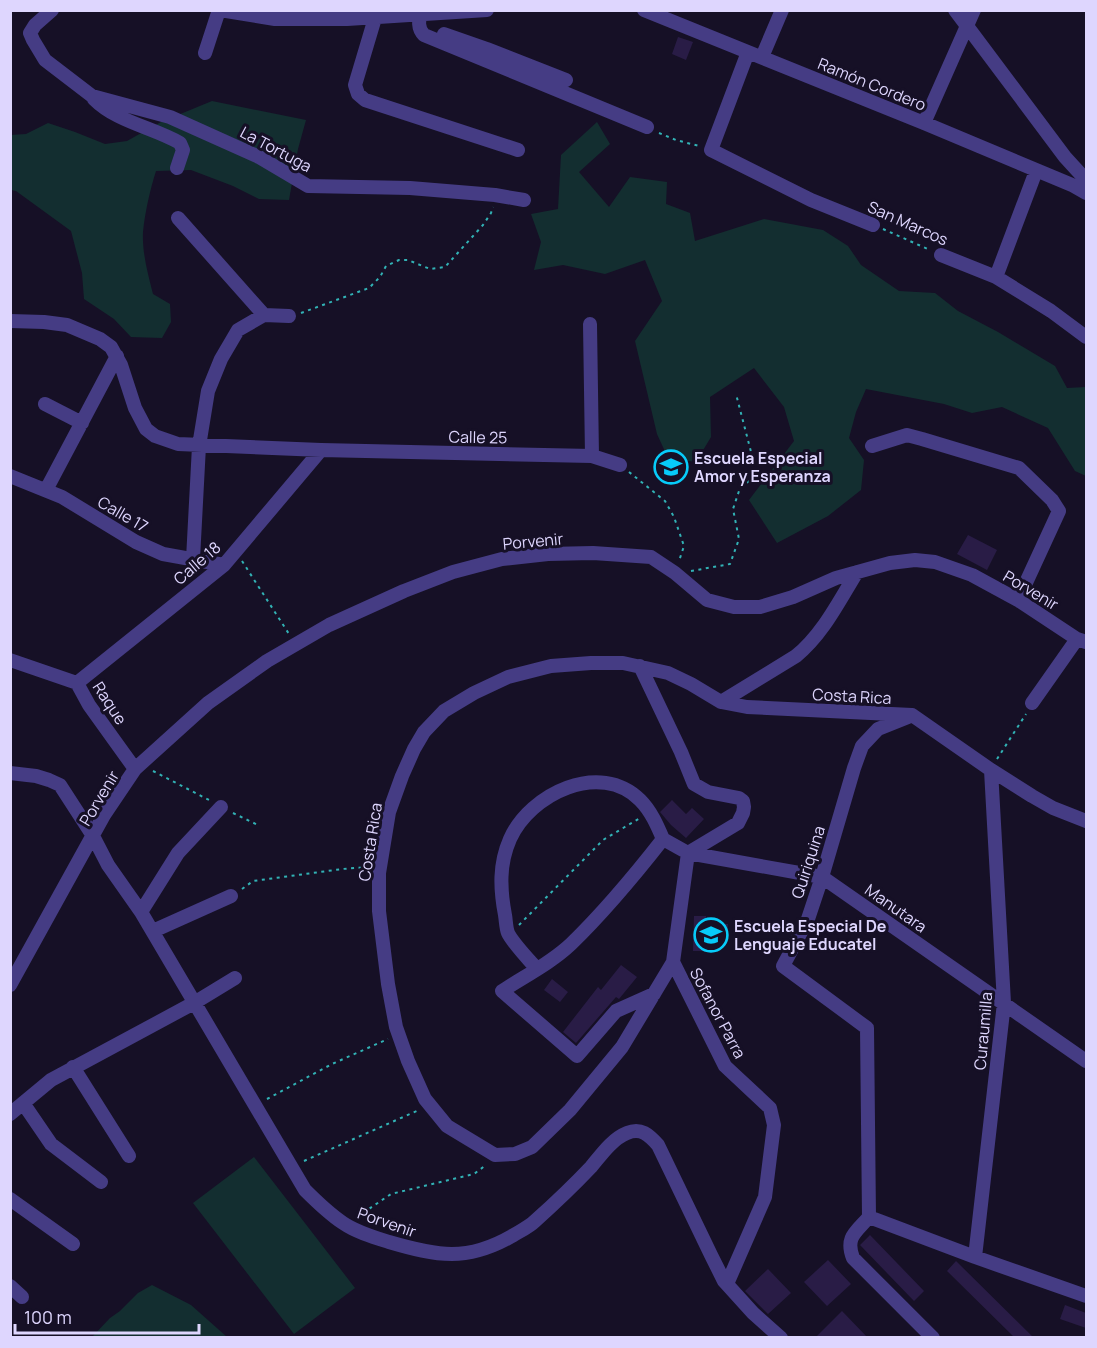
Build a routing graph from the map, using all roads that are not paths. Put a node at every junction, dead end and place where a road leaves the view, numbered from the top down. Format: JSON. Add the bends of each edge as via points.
{"nodes":[{"id":1,"x":52,"y":10,"type":"edge"},
{"id":2,"x":220,"y":10,"type":"edge"},
{"id":3,"x":487,"y":10,"type":"edge"},
{"id":4,"x":644,"y":10,"type":"edge"},
{"id":5,"x":782,"y":10,"type":"edge"},
{"id":6,"x":955,"y":10,"type":"edge"},
{"id":7,"x":974,"y":10,"type":"edge"},
{"id":8,"x":275,"y":15,"type":"edge"},
{"id":9,"x":420,"y":17,"type":"edge"},
{"id":10,"x":375,"y":18,"type":"junction"},
{"id":11,"x":967,"y":26,"type":"junction"},
{"id":12,"x":748,"y":52,"type":"junction"},
{"id":13,"x":205,"y":53,"type":"dead end"},
{"id":14,"x":762,"y":57,"type":"junction"},
{"id":15,"x":566,"y":80,"type":"dead end"},
{"id":16,"x":92,"y":96,"type":"junction"},
{"id":17,"x":924,"y":123,"type":"junction"},
{"id":18,"x":647,"y":127,"type":"road end"},
{"id":19,"x":518,"y":150,"type":"dead end"},
{"id":20,"x":177,"y":168,"type":"dead end"},
{"id":21,"x":1036,"y":171,"type":"junction"},
{"id":22,"x":1086,"y":180,"type":"edge"},
{"id":23,"x":1086,"y":193,"type":"edge"},
{"id":24,"x":524,"y":200,"type":"dead end"},
{"id":25,"x":178,"y":218,"type":"dead end"},
{"id":26,"x":873,"y":225,"type":"road end"},
{"id":27,"x":941,"y":255,"type":"road end"},
{"id":28,"x":996,"y":277,"type":"junction"},
{"id":29,"x":264,"y":315,"type":"junction"},
{"id":30,"x":289,"y":316,"type":"road end"},
{"id":31,"x":10,"y":321,"type":"edge"},
{"id":32,"x":590,"y":324,"type":"dead end"},
{"id":33,"x":1086,"y":337,"type":"edge"},
{"id":34,"x":117,"y":356,"type":"junction"},
{"id":35,"x":45,"y":404,"type":"dead end"},
{"id":36,"x":82,"y":423,"type":"junction"},
{"id":37,"x":199,"y":446,"type":"junction"},
{"id":38,"x":872,"y":447,"type":"dead end"},
{"id":39,"x":321,"y":450,"type":"junction"},
{"id":40,"x":592,"y":456,"type":"junction"},
{"id":41,"x":620,"y":465,"type":"road end"},
{"id":42,"x":10,"y":476,"type":"edge"},
{"id":43,"x":46,"y":490,"type":"junction"},
{"id":44,"x":193,"y":559,"type":"junction"},
{"id":45,"x":224,"y":564,"type":"junction"},
{"id":46,"x":857,"y":572,"type":"junction"},
{"id":47,"x":1018,"y":600,"type":"junction"},
{"id":48,"x":1082,"y":640,"type":"edge"},
{"id":49,"x":10,"y":660,"type":"edge"},
{"id":50,"x":640,"y":666,"type":"junction"},
{"id":51,"x":77,"y":683,"type":"junction"},
{"id":52,"x":721,"y":702,"type":"junction"},
{"id":53,"x":1032,"y":704,"type":"road end"},
{"id":54,"x":912,"y":715,"type":"junction"},
{"id":55,"x":135,"y":769,"type":"junction"},
{"id":56,"x":991,"y":770,"type":"junction"},
{"id":57,"x":10,"y":773,"type":"edge"},
{"id":58,"x":221,"y":807,"type":"road end"},
{"id":59,"x":1086,"y":821,"type":"edge"},
{"id":60,"x":93,"y":836,"type":"junction"},
{"id":61,"x":663,"y":839,"type":"junction"},
{"id":62,"x":688,"y":853,"type":"junction"},
{"id":63,"x":822,"y":877,"type":"junction"},
{"id":64,"x":231,"y":896,"type":"road end"},
{"id":65,"x":141,"y":912,"type":"junction"},
{"id":66,"x":153,"y":931,"type":"junction"},
{"id":67,"x":673,"y":962,"type":"junction"},
{"id":68,"x":537,"y":969,"type":"junction"},
{"id":69,"x":235,"y":978,"type":"dead end"},
{"id":70,"x":10,"y":985,"type":"edge"},
{"id":71,"x":654,"y":994,"type":"junction"},
{"id":72,"x":194,"y":1003,"type":"junction"},
{"id":73,"x":1004,"y":1003,"type":"junction"},
{"id":74,"x":1086,"y":1061,"type":"edge"},
{"id":75,"x":73,"y":1067,"type":"junction"},
{"id":76,"x":23,"y":1103,"type":"junction"},
{"id":77,"x":10,"y":1114,"type":"edge"},
{"id":78,"x":129,"y":1156,"type":"dead end"},
{"id":79,"x":100,"y":1182,"type":"dead end"},
{"id":80,"x":10,"y":1199,"type":"edge"},
{"id":81,"x":869,"y":1217,"type":"junction"},
{"id":82,"x":73,"y":1244,"type":"dead end"},
{"id":83,"x":975,"y":1257,"type":"junction"},
{"id":84,"x":728,"y":1284,"type":"junction"},
{"id":85,"x":10,"y":1286,"type":"edge"},
{"id":86,"x":1086,"y":1296,"type":"edge"},
{"id":87,"x":22,"y":1297,"type":"dead end"},
{"id":88,"x":781,"y":1338,"type":"edge"},
{"id":89,"x":933,"y":1338,"type":"edge"}],
"edges":[{"from":1,"to":16,"type":"street","name":"La Tortuga","via":[[35,25],[30,33],[33,40],[45,60]]},
{"from":2,"to":8,"type":"street"},
{"from":2,"to":13,"type":"street"},
{"from":3,"to":9,"type":"street"},
{"from":4,"to":12,"type":"street","name":"Ramón Cordero"},
{"from":5,"to":14,"type":"street"},
{"from":6,"to":11,"type":"street"},
{"from":7,"to":11,"type":"street"},
{"from":8,"to":10,"type":"street"},
{"from":9,"to":10,"type":"street"},
{"from":9,"to":15,"type":"street"},
{"from":9,"to":18,"type":"street","via":[[424,35]]},
{"from":10,"to":19,"type":"street","via":[[356,85],[358,94],[365,100]]},
{"from":11,"to":17,"type":"street"},
{"from":11,"to":22,"type":"street"},
{"from":12,"to":14,"type":"street","name":"Ramón Cordero"},
{"from":12,"to":26,"type":"street","name":"San Marcos","via":[[711,150],[811,200]]},
{"from":14,"to":17,"type":"street","name":"Ramón Cordero"},
{"from":16,"to":20,"type":"street","name":"La Tortuga","via":[[112,113],[180,143],[183,150]]},
{"from":16,"to":24,"type":"street","name":"La Tortuga","via":[[170,117],[259,157],[308,186],[410,188]]},
{"from":17,"to":21,"type":"street","name":"Ramón Cordero"},
{"from":21,"to":23,"type":"street","name":"Ramón Cordero"},
{"from":21,"to":28,"type":"street"},
{"from":25,"to":29,"type":"street"},
{"from":27,"to":28,"type":"street","name":"San Marcos"},
{"from":28,"to":33,"type":"street","name":"San Marcos"},
{"from":29,"to":30,"type":"street"},
{"from":29,"to":37,"type":"street","via":[[238,330],[220,359],[208,391]]},
{"from":31,"to":34,"type":"street","via":[[67,325],[100,339]]},
{"from":32,"to":40,"type":"street"},
{"from":34,"to":36,"type":"street"},
{"from":34,"to":37,"type":"street","name":"Calle 25","via":[[146,429],[178,444]]},
{"from":35,"to":36,"type":"street"},
{"from":36,"to":43,"type":"street"},
{"from":37,"to":39,"type":"street","name":"Calle 25"},
{"from":37,"to":44,"type":"street"},
{"from":38,"to":47,"type":"street","via":[[907,435],[932,442],[1019,468],[1052,500],[1059,511]]},
{"from":39,"to":40,"type":"street","name":"Calle 25"},
{"from":39,"to":45,"type":"street","name":"Calle 18"},
{"from":40,"to":41,"type":"street","name":"Calle 25"},
{"from":42,"to":43,"type":"street","name":"Calle 17"},
{"from":43,"to":44,"type":"street","name":"Calle 17","via":[[136,542],[163,554]]},
{"from":44,"to":45,"type":"street","name":"Calle 17"},
{"from":45,"to":51,"type":"street","name":"Calle 18"},
{"from":46,"to":47,"type":"street","name":"Porvenir","via":[[890,563],[935,562],[972,575]]},
{"from":46,"to":52,"type":"street","via":[[807,647]]},
{"from":46,"to":55,"type":"street","name":"Porvenir","via":[[760,607],[734,607],[706,600],[651,557],[548,554],[502,559],[453,572],[329,625],[267,661],[208,703]]},
{"from":47,"to":48,"type":"street","name":"Porvenir"},
{"from":48,"to":53,"type":"street"},
{"from":49,"to":51,"type":"street","name":"Raque"},
{"from":50,"to":52,"type":"street","name":"Costa Rica","via":[[668,673]]},
{"from":50,"to":62,"type":"street","via":[[694,784],[743,801],[738,823]]},
{"from":50,"to":71,"type":"street","name":"Costa Rica","via":[[551,666],[508,677],[444,711],[414,749],[389,812],[380,867],[380,911],[396,1027],[425,1099],[447,1126],[495,1155],[514,1154],[532,1147],[570,1110],[622,1047]]},
{"from":51,"to":55,"type":"street","name":"Raque"},
{"from":52,"to":54,"type":"street","name":"Costa Rica","via":[[747,707]]},
{"from":54,"to":56,"type":"street","name":"Costa Rica"},
{"from":54,"to":63,"type":"street","name":"Quiriquina","via":[[878,729],[862,746]]},
{"from":55,"to":60,"type":"street","name":"Porvenir"},
{"from":56,"to":59,"type":"street","name":"Costa Rica","via":[[1053,808]]},
{"from":56,"to":73,"type":"street","name":"Curaumilla"},
{"from":57,"to":60,"type":"street","via":[[36,776],[60,785]]},
{"from":58,"to":65,"type":"street","via":[[178,853]]},
{"from":60,"to":65,"type":"street","name":"Porvenir","via":[[108,866]]},
{"from":60,"to":70,"type":"street"},
{"from":61,"to":62,"type":"street","name":"Manutara"},
{"from":61,"to":68,"type":"street","via":[[570,945]]},
{"from":61,"to":68,"type":"street","via":[[639,799],[603,782],[582,783],[540,802],[511,837],[502,861],[501,884],[508,935]]},
{"from":62,"to":63,"type":"street","name":"Manutara"},
{"from":62,"to":67,"type":"street","name":"Sofanor Parra"},
{"from":63,"to":73,"type":"street","name":"Manutara"},
{"from":63,"to":81,"type":"street","name":"Quiriquina","via":[[807,919],[783,966],[867,1028]]},
{"from":64,"to":66,"type":"street"},
{"from":65,"to":66,"type":"street","name":"Porvenir"},
{"from":66,"to":72,"type":"street","name":"Porvenir"},
{"from":67,"to":71,"type":"street"},
{"from":67,"to":84,"type":"street","name":"Sofanor Parra","via":[[725,1066],[770,1108],[774,1125],[765,1197]]},
{"from":68,"to":71,"type":"street","via":[[502,991],[577,1056],[616,1011]]},
{"from":69,"to":72,"type":"street"},
{"from":72,"to":75,"type":"street"},
{"from":72,"to":84,"type":"street","name":"Porvenir","via":[[305,1190],[345,1225],[412,1249],[471,1253],[499,1243],[533,1223],[611,1144],[625,1133],[642,1131],[658,1145]]},
{"from":73,"to":74,"type":"street","name":"Manutara"},
{"from":73,"to":83,"type":"street","name":"Curaumilla"},
{"from":75,"to":76,"type":"street"},
{"from":75,"to":78,"type":"street"},
{"from":76,"to":77,"type":"street"},
{"from":76,"to":79,"type":"street","via":[[51,1144]]},
{"from":80,"to":82,"type":"street"},
{"from":81,"to":83,"type":"street"},
{"from":81,"to":89,"type":"street","via":[[850,1240],[853,1258]]},
{"from":83,"to":86,"type":"street"},
{"from":84,"to":88,"type":"street","name":"Porvenir"},
{"from":85,"to":87,"type":"street"}]}
